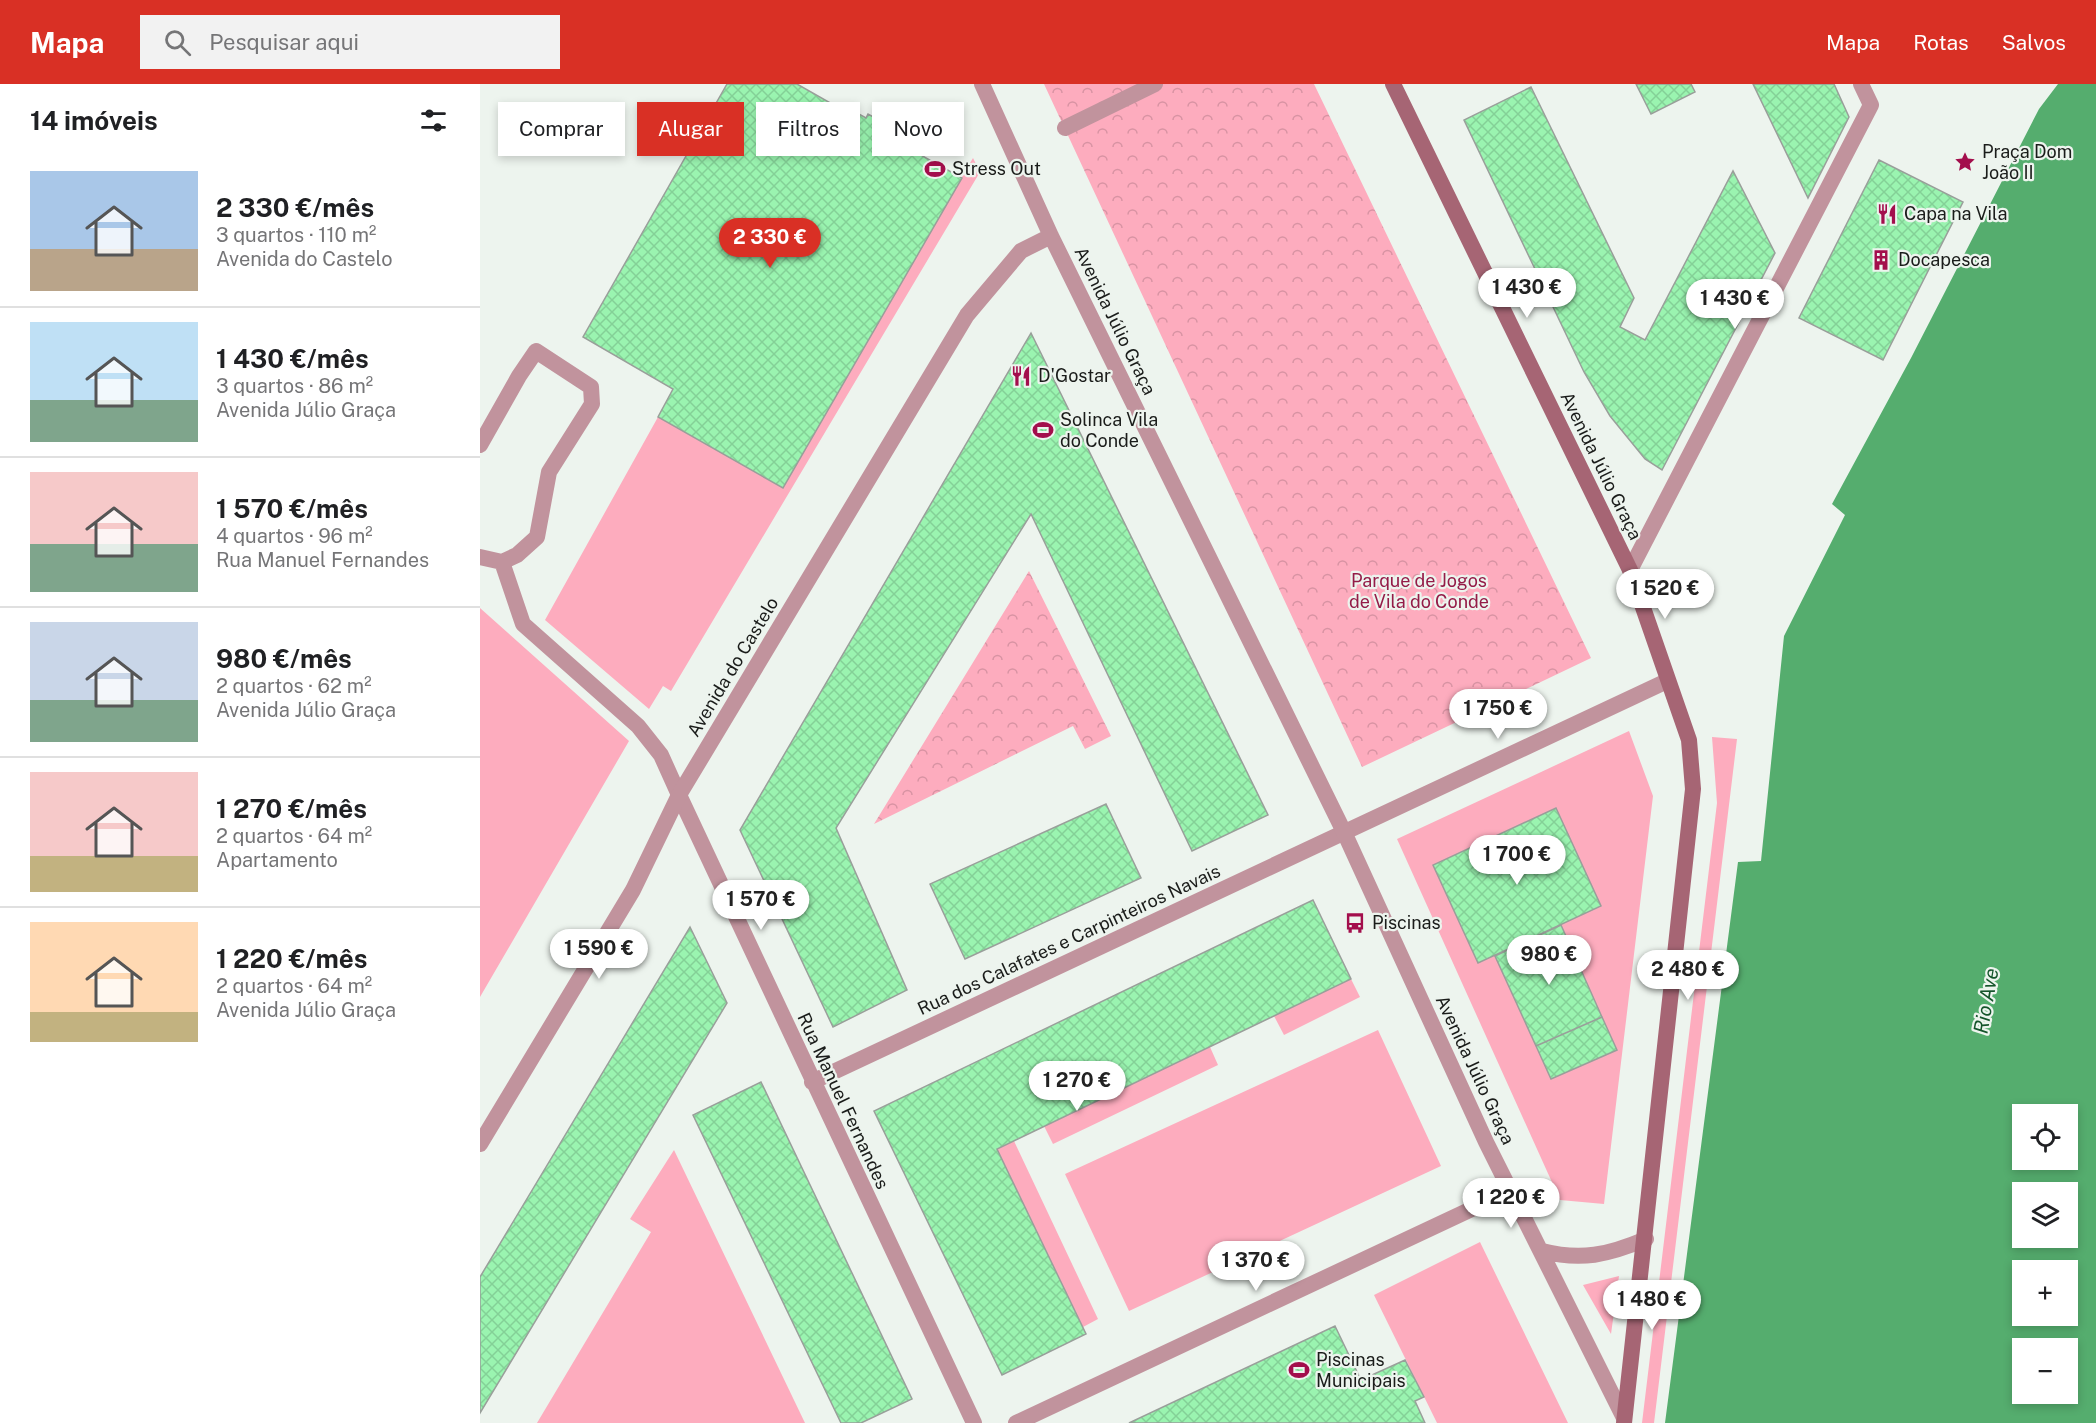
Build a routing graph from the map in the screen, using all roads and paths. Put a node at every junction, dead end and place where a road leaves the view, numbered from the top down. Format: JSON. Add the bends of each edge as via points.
{"nodes":[{"id":1,"x":982,"y":84,"type":"edge"},
{"id":2,"x":1155,"y":84,"type":"edge"},
{"id":3,"x":1393,"y":84,"type":"edge"},
{"id":4,"x":1861,"y":84,"type":"edge"},
{"id":5,"x":1065,"y":128,"type":"dead end"},
{"id":6,"x":1052,"y":236,"type":"junction"},
{"id":7,"x":480,"y":445,"type":"edge"},
{"id":8,"x":480,"y":557,"type":"edge"},
{"id":9,"x":502,"y":562,"type":"junction"},
{"id":10,"x":1630,"y":570,"type":"junction"},
{"id":11,"x":1667,"y":681,"type":"junction"},
{"id":12,"x":679,"y":795,"type":"junction"},
{"id":13,"x":1344,"y":832,"type":"junction"},
{"id":14,"x":812,"y":1082,"type":"junction"},
{"id":15,"x":480,"y":1144,"type":"edge"},
{"id":16,"x":1510,"y":1191,"type":"junction"},
{"id":17,"x":1646,"y":1239,"type":"junction"},
{"id":18,"x":1542,"y":1251,"type":"junction"},
{"id":19,"x":1624,"y":1420,"type":"edge"},
{"id":20,"x":974,"y":1423,"type":"edge"},
{"id":21,"x":1016,"y":1423,"type":"edge"}],
"edges":[{"from":1,"to":6,"type":"street","name":"Avenida Júlio Graça"},
{"from":2,"to":5,"type":"street"},
{"from":3,"to":10,"type":"main road","name":"Avenida Júlio Graça"},
{"from":4,"to":10,"type":"street","via":[[1871,105]]},
{"from":6,"to":12,"type":"street","name":"Avenida do Castelo","via":[[1021,250],[967,315]]},
{"from":6,"to":13,"type":"street","name":"Avenida Júlio Graça"},
{"from":7,"to":9,"type":"street","via":[[536,351],[591,387],[592,404],[549,472],[537,537],[517,555]]},
{"from":8,"to":9,"type":"street"},
{"from":9,"to":12,"type":"street","name":"Rua Manuel Fernandes","via":[[523,624],[638,726],[661,755]]},
{"from":10,"to":11,"type":"main road","name":"Avenida Júlio Graça"},
{"from":11,"to":13,"type":"street"},
{"from":11,"to":17,"type":"main road","name":"Avenida Júlio Graça","via":[[1689,740],[1693,789]]},
{"from":12,"to":14,"type":"street","name":"Rua Manuel Fernandes"},
{"from":12,"to":15,"type":"street","name":"Avenida do Castelo","via":[[633,890]]},
{"from":13,"to":14,"type":"street","name":"Rua dos Calafates e Carpinteiros Navais"},
{"from":13,"to":16,"type":"street","name":"Avenida Júlio Graça"},
{"from":14,"to":20,"type":"street","name":"Rua Manuel Fernandes"},
{"from":16,"to":18,"type":"street","name":"Avenida Júlio Graça"},
{"from":16,"to":21,"type":"street"},
{"from":17,"to":18,"type":"street","via":[[1592,1257],[1565,1257]]},
{"from":17,"to":19,"type":"main road","name":"Avenida Júlio Graça"},
{"from":18,"to":19,"type":"street","name":"Avenida Júlio Graça"}]}
